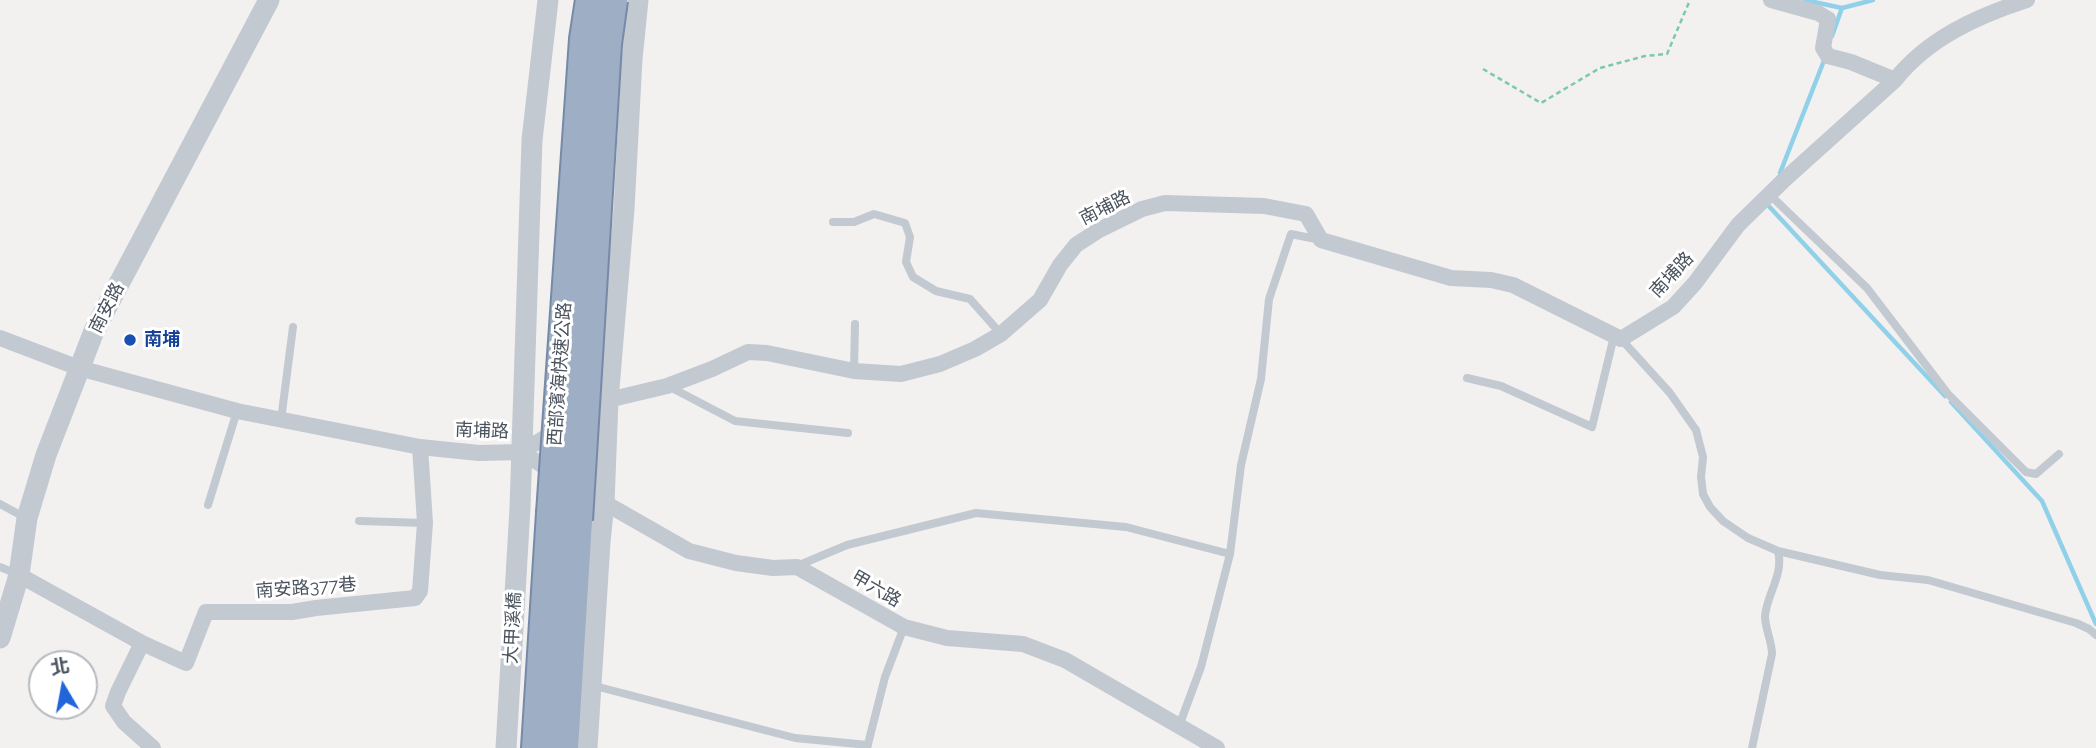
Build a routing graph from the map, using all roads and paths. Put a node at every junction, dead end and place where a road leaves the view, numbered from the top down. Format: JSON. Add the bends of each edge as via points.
{"nodes":[{"id":1,"x":269,"y":0,"type":"edge"},
{"id":2,"x":548,"y":0,"type":"edge"},
{"id":3,"x":590,"y":0,"type":"edge"},
{"id":4,"x":612,"y":0,"type":"edge"},
{"id":5,"x":638,"y":0,"type":"edge"},
{"id":6,"x":1690,"y":0,"type":"edge"},
{"id":7,"x":1770,"y":0,"type":"edge"},
{"id":8,"x":2027,"y":0,"type":"edge"},
{"id":9,"x":1483,"y":69,"type":"dead end"},
{"id":10,"x":1895,"y":80,"type":"junction"},
{"id":11,"x":1770,"y":195,"type":"junction"},
{"id":12,"x":833,"y":222,"type":"dead end"},
{"id":13,"x":1321,"y":240,"type":"junction"},
{"id":14,"x":855,"y":324,"type":"dead end"},
{"id":15,"x":293,"y":327,"type":"dead end"},
{"id":16,"x":1001,"y":334,"type":"junction"},
{"id":17,"x":1618,"y":337,"type":"junction"},
{"id":18,"x":0,"y":338,"type":"edge"},
{"id":19,"x":79,"y":368,"type":"junction"},
{"id":20,"x":854,"y":371,"type":"junction"},
{"id":21,"x":1467,"y":378,"type":"dead end"},
{"id":22,"x":667,"y":386,"type":"junction"},
{"id":23,"x":608,"y":400,"type":"junction"},
{"id":24,"x":237,"y":411,"type":"junction"},
{"id":25,"x":281,"y":420,"type":"junction"},
{"id":26,"x":848,"y":433,"type":"dead end"},
{"id":27,"x":420,"y":447,"type":"junction"},
{"id":28,"x":521,"y":452,"type":"junction"},
{"id":29,"x":2059,"y":454,"type":"dead end"},
{"id":30,"x":604,"y":503,"type":"junction"},
{"id":31,"x":0,"y":504,"type":"edge"},
{"id":32,"x":208,"y":505,"type":"dead end"},
{"id":33,"x":27,"y":518,"type":"junction"},
{"id":34,"x":359,"y":521,"type":"dead end"},
{"id":35,"x":425,"y":523,"type":"junction"},
{"id":36,"x":1778,"y":551,"type":"junction"},
{"id":37,"x":1230,"y":554,"type":"junction"},
{"id":38,"x":797,"y":567,"type":"junction"},
{"id":39,"x":9,"y":571,"type":"edge"},
{"id":40,"x":904,"y":627,"type":"junction"},
{"id":41,"x":2096,"y":635,"type":"edge"},
{"id":42,"x":0,"y":638,"type":"edge"},
{"id":43,"x":142,"y":643,"type":"junction"},
{"id":44,"x":591,"y":685,"type":"junction"},
{"id":45,"x":1179,"y":726,"type":"junction"},
{"id":46,"x":867,"y":746,"type":"edge"},
{"id":47,"x":153,"y":748,"type":"edge"},
{"id":48,"x":506,"y":748,"type":"edge"},
{"id":49,"x":536,"y":748,"type":"edge"},
{"id":50,"x":564,"y":748,"type":"edge"},
{"id":51,"x":587,"y":748,"type":"edge"},
{"id":52,"x":1217,"y":748,"type":"edge"},
{"id":53,"x":1752,"y":748,"type":"edge"}],
"edges":[{"from":1,"to":19,"type":"street","name":"南安路","via":[[94,331]]},
{"from":2,"to":28,"type":"street","name":"大甲溪橋","via":[[532,140]]},
{"from":3,"to":49,"type":"highway","name":"西部濱海快速公路","bridge":true},
{"from":4,"to":50,"type":"highway","name":"西部濱海快速公路","bridge":true},
{"from":5,"to":23,"type":"street"},
{"from":6,"to":9,"type":"path","via":[[1667,54],[1600,68],[1541,103]]},
{"from":7,"to":10,"type":"street","via":[[1828,19],[1824,48],[1828,56]]},
{"from":8,"to":10,"type":"street","name":"南埔路","via":[[1990,12],[1945,36],[1910,62]]},
{"from":10,"to":11,"type":"street","name":"南埔路"},
{"from":11,"to":17,"type":"street","name":"南埔路","via":[[1738,225],[1673,307]]},
{"from":11,"to":29,"type":"lane","via":[[1867,288],[1948,394],[2026,472],[2036,474]]},
{"from":12,"to":16,"type":"lane","via":[[854,222],[874,214],[905,223],[909,237],[906,262],[913,277],[936,291],[970,299]]},
{"from":13,"to":16,"type":"street","name":"南埔路","via":[[1306,214],[1264,206],[1165,203],[1142,209],[1076,245],[1040,300]]},
{"from":13,"to":17,"type":"street","via":[[1451,278],[1513,285]]},
{"from":13,"to":37,"type":"lane","via":[[1291,234],[1269,299],[1261,379],[1241,465]]},
{"from":14,"to":20,"type":"lane"},
{"from":15,"to":25,"type":"lane"},
{"from":16,"to":20,"type":"street","name":"南埔路","via":[[940,364],[901,374]]},
{"from":17,"to":21,"type":"lane","via":[[1592,427],[1501,386]]},
{"from":17,"to":36,"type":"lane","via":[[1670,393],[1696,430],[1703,457],[1703,494],[1710,507],[1748,538]]},
{"from":18,"to":19,"type":"street","name":"南埔路"},
{"from":19,"to":24,"type":"street","name":"南埔路"},
{"from":19,"to":33,"type":"street","name":"南安路"},
{"from":20,"to":22,"type":"street","name":"南埔路","via":[[748,352]]},
{"from":22,"to":23,"type":"street","name":"南埔路"},
{"from":22,"to":26,"type":"lane","via":[[735,421]]},
{"from":23,"to":28,"type":"street","name":"南埔路"},
{"from":23,"to":30,"type":"street"},
{"from":24,"to":25,"type":"street","name":"南埔路"},
{"from":24,"to":32,"type":"lane"},
{"from":25,"to":27,"type":"street","name":"南埔路"},
{"from":27,"to":28,"type":"street","name":"南埔路"},
{"from":27,"to":35,"type":"street","name":"南安路377巷"},
{"from":28,"to":30,"type":"street","name":"甲六路"},
{"from":28,"to":48,"type":"street","name":"大甲溪橋"},
{"from":30,"to":38,"type":"street","name":"甲六路","via":[[689,551],[736,563]]},
{"from":30,"to":44,"type":"street"},
{"from":31,"to":33,"type":"lane"},
{"from":33,"to":39,"type":"street","name":"南安路"},
{"from":34,"to":35,"type":"lane"},
{"from":35,"to":43,"type":"street","name":"南安路377巷","via":[[420,591],[415,598],[292,612],[206,612],[186,663]]},
{"from":36,"to":41,"type":"lane","via":[[1880,575],[1928,580],[2076,623]]},
{"from":36,"to":53,"type":"lane","via":[[1778,577],[1765,614],[1772,654]]},
{"from":37,"to":38,"type":"lane","via":[[1126,527],[976,513],[847,545]]},
{"from":37,"to":45,"type":"lane","via":[[1201,667]]},
{"from":38,"to":40,"type":"street","name":"甲六路"},
{"from":39,"to":42,"type":"street","name":"南安路"},
{"from":39,"to":43,"type":"street","name":"南安路377巷"},
{"from":40,"to":45,"type":"street","name":"甲六路","via":[[947,638],[1023,644],[1065,660]]},
{"from":40,"to":46,"type":"lane"},
{"from":43,"to":47,"type":"street","via":[[113,706]]},
{"from":44,"to":46,"type":"lane","via":[[795,738]]},
{"from":44,"to":51,"type":"street"},
{"from":45,"to":52,"type":"street","name":"甲六路"}]}
